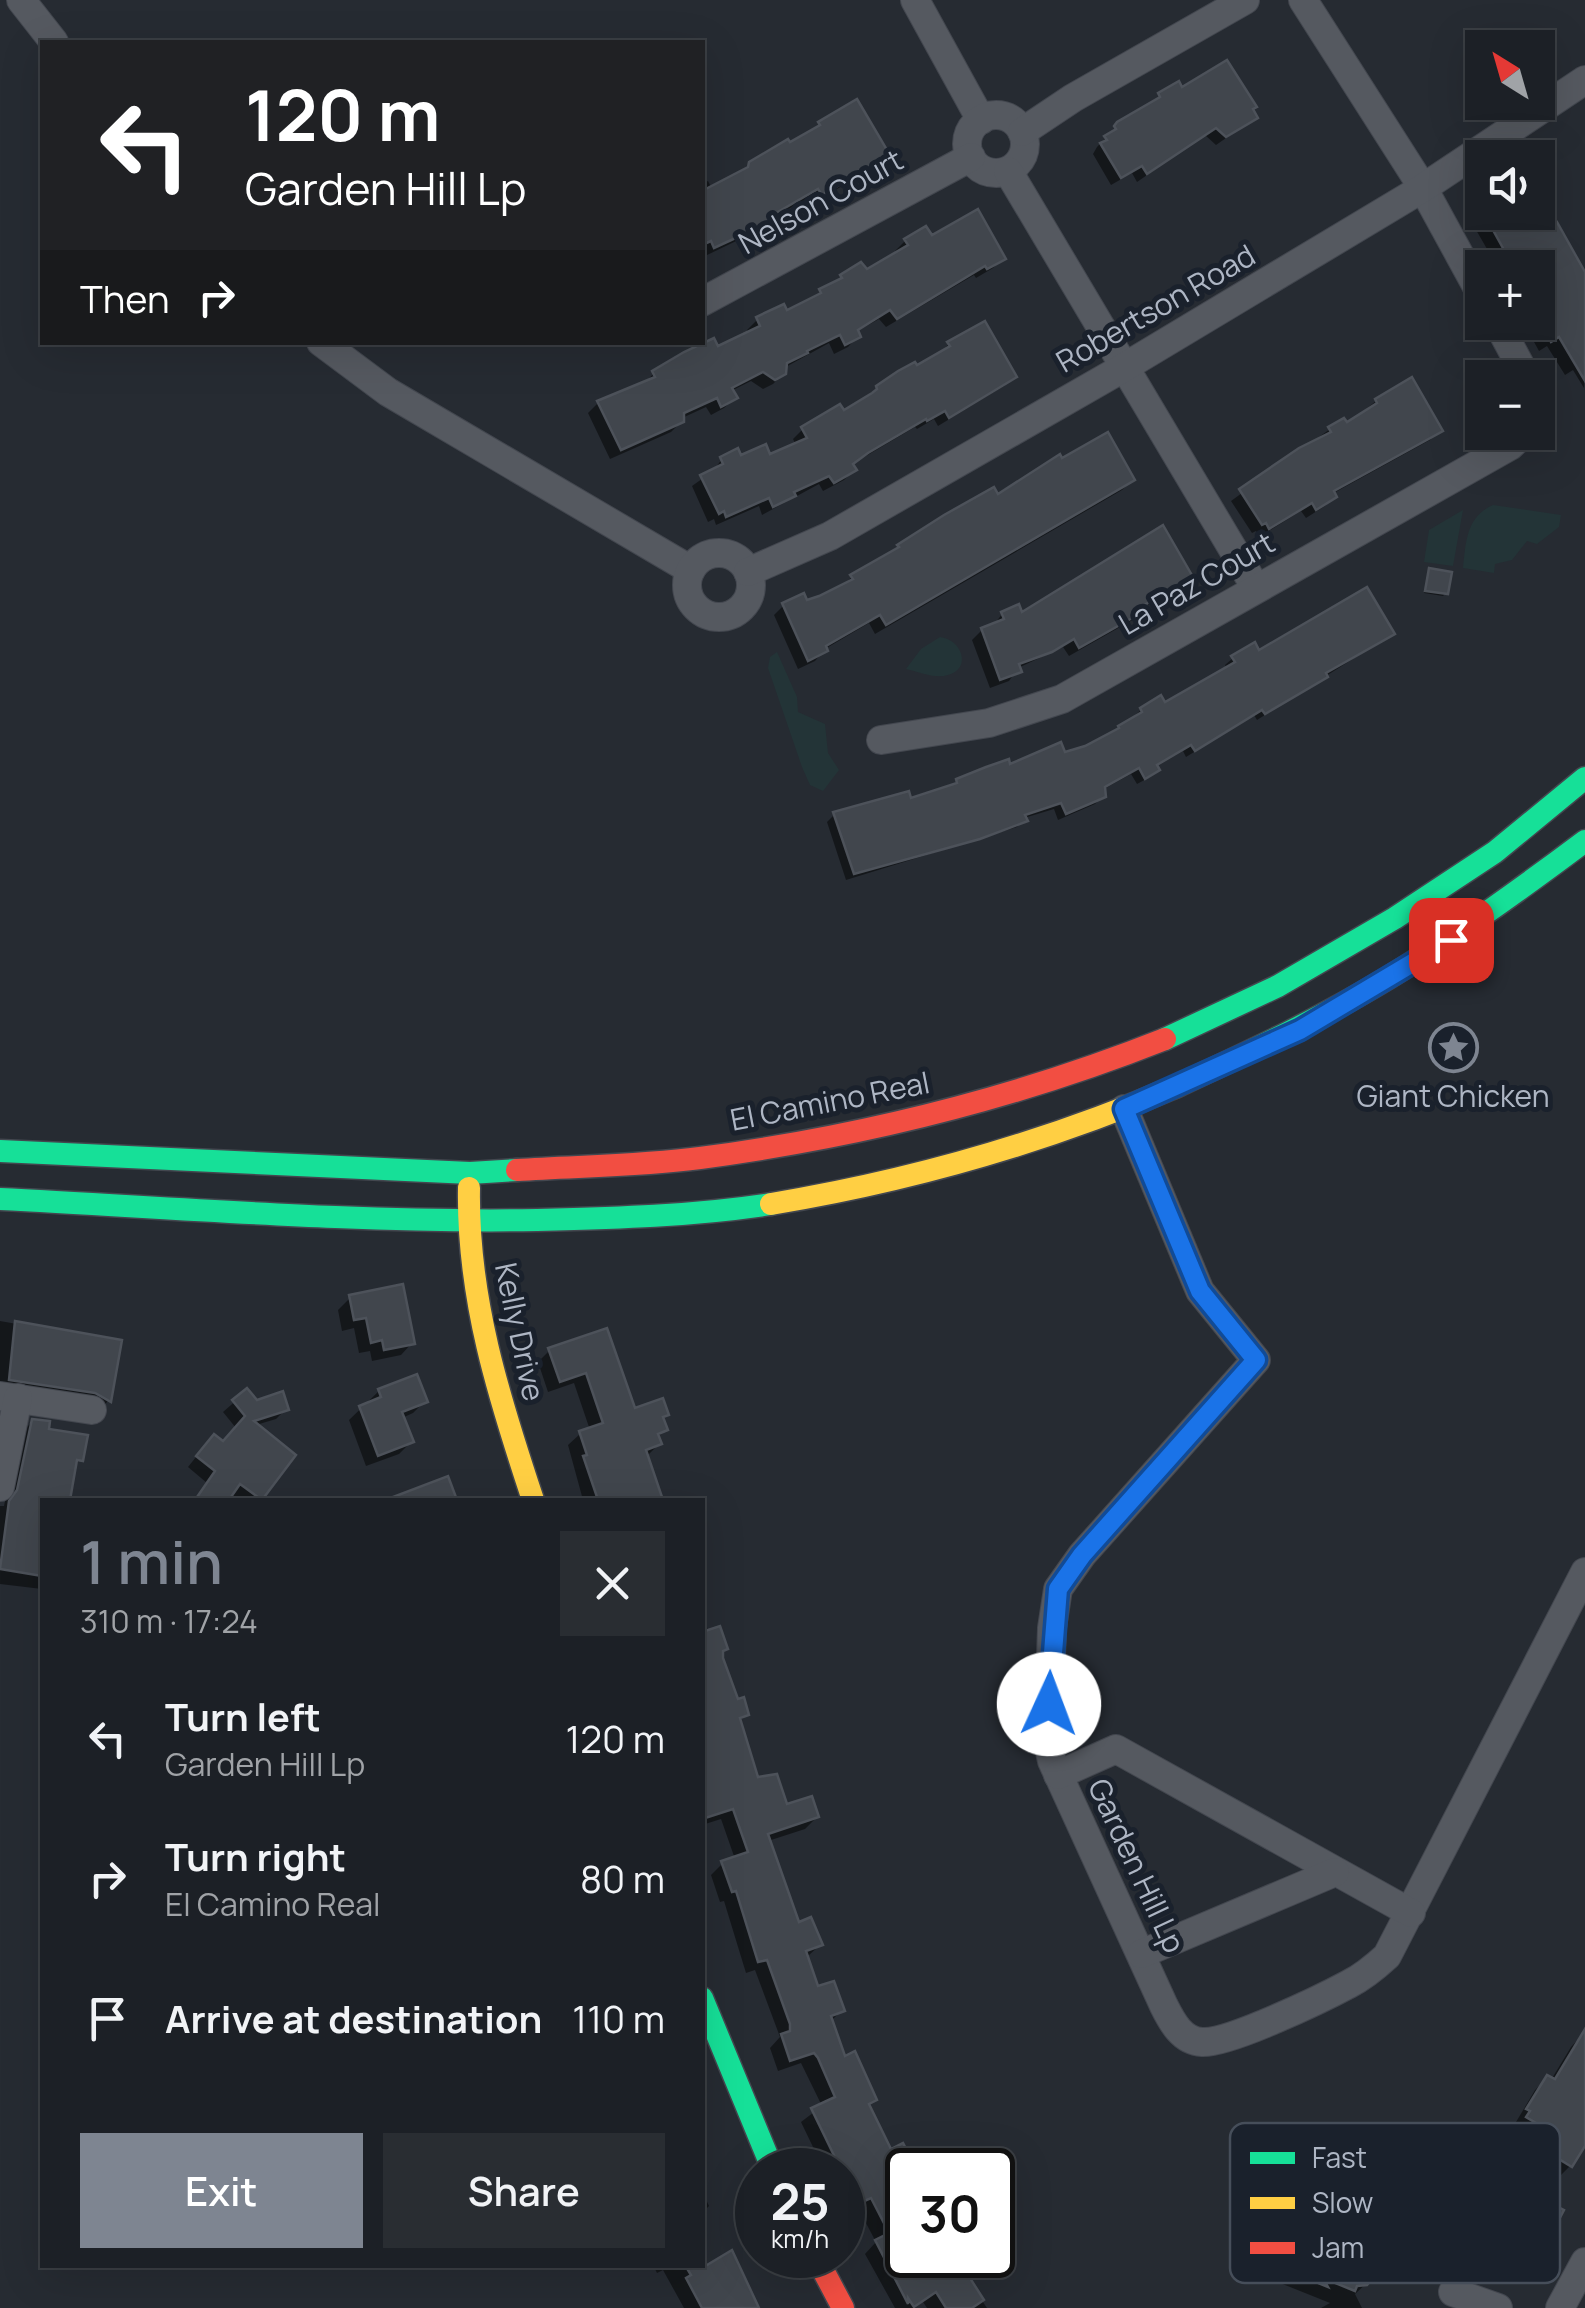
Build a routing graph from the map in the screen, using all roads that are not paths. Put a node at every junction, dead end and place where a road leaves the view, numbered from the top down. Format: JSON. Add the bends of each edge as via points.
{"nodes":[{"id":1,"x":20,"y":0,"type":"edge"},
{"id":2,"x":915,"y":0,"type":"edge"},
{"id":3,"x":1246,"y":0,"type":"edge"},
{"id":4,"x":1303,"y":0,"type":"edge"},
{"id":5,"x":52,"y":40,"type":"edge"},
{"id":6,"x":1585,"y":80,"type":"edge"},
{"id":7,"x":981,"y":120,"type":"junction"},
{"id":8,"x":1022,"y":132,"type":"junction"},
{"id":9,"x":971,"y":157,"type":"junction"},
{"id":10,"x":1008,"y":170,"type":"junction"},
{"id":11,"x":1423,"y":188,"type":"junction"},
{"id":12,"x":1465,"y":265,"type":"edge"},
{"id":13,"x":705,"y":300,"type":"edge"},
{"id":14,"x":325,"y":345,"type":"edge"},
{"id":15,"x":1123,"y":368,"type":"junction"},
{"id":16,"x":1503,"y":450,"type":"edge"},
{"id":17,"x":691,"y":570,"type":"junction"},
{"id":18,"x":748,"y":572,"type":"junction"},
{"id":19,"x":1256,"y":588,"type":"junction"},
{"id":20,"x":881,"y":740,"type":"dead end"},
{"id":21,"x":1585,"y":778,"type":"edge"},
{"id":22,"x":1585,"y":841,"type":"edge"},
{"id":23,"x":1124,"y":1109,"type":"junction"},
{"id":24,"x":0,"y":1151,"type":"edge"},
{"id":25,"x":470,"y":1173,"type":"junction"},
{"id":26,"x":0,"y":1198,"type":"edge"},
{"id":27,"x":466,"y":1222,"type":"junction"},
{"id":28,"x":9,"y":1397,"type":"edge"},
{"id":29,"x":92,"y":1410,"type":"dead end"},
{"id":30,"x":0,"y":1487,"type":"edge"},
{"id":31,"x":532,"y":1498,"type":"edge"},
{"id":32,"x":1585,"y":1572,"type":"edge"},
{"id":33,"x":1058,"y":1775,"type":"junction"},
{"id":34,"x":1335,"y":1872,"type":"junction"},
{"id":35,"x":1411,"y":1913,"type":"junction"},
{"id":36,"x":1141,"y":1954,"type":"junction"},
{"id":37,"x":705,"y":2005,"type":"edge"},
{"id":38,"x":764,"y":2148,"type":"edge"},
{"id":39,"x":1585,"y":2262,"type":"edge"},
{"id":40,"x":827,"y":2278,"type":"edge"},
{"id":41,"x":1452,"y":2292,"type":"dead end"},
{"id":42,"x":842,"y":2308,"type":"edge"},
{"id":43,"x":1498,"y":2308,"type":"edge"},
{"id":44,"x":1560,"y":2308,"type":"edge"}],
"edges":[{"from":1,"to":5,"type":"street"},
{"from":2,"to":7,"type":"street"},
{"from":3,"to":8,"type":"street"},
{"from":4,"to":11,"type":"street"},
{"from":6,"to":11,"type":"street","name":"Robertson Road"},
{"from":7,"to":8,"type":"street","via":[[1009,118]]},
{"from":7,"to":9,"type":"street","via":[[969,134]]},
{"from":8,"to":10,"type":"street","via":[[1024,150]]},
{"from":9,"to":10,"type":"street","via":[[988,172]]},
{"from":9,"to":13,"type":"street","name":"Nelson Court"},
{"from":10,"to":15,"type":"street"},
{"from":11,"to":12,"type":"street"},
{"from":11,"to":15,"type":"street","name":"Robertson Road"},
{"from":14,"to":17,"type":"street","via":[[388,392]]},
{"from":15,"to":18,"type":"street","name":"Robertson Road","via":[[830,536]]},
{"from":15,"to":19,"type":"street"},
{"from":16,"to":19,"type":"street","name":"La Paz Court"},
{"from":17,"to":18,"type":"street","via":[[717,554],[738,559]]},
{"from":17,"to":18,"type":"street","via":[[690,600],[715,617],[743,606],[751,587]]},
{"from":19,"to":20,"type":"street","name":"La Paz Court","via":[[1062,699],[989,723]]},
{"from":21,"to":25,"type":"main road","name":"El Camino Real","via":[[1495,852],[1379,928],[1192,1028],[1091,1068],[890,1126],[805,1141],[698,1158]]},
{"from":22,"to":23,"type":"main road","via":[[1512,899],[1361,996]]},
{"from":23,"to":27,"type":"main road","via":[[1005,1150],[796,1199],[703,1214]]},
{"from":23,"to":33,"type":"street","name":"Garden Hill Lp","via":[[1200,1291],[1256,1360],[1058,1589],[1048,1742]]},
{"from":24,"to":25,"type":"main road","name":"El Camino Real"},
{"from":25,"to":27,"type":"main road","name":"Kelly Drive"},
{"from":26,"to":27,"type":"main road"},
{"from":27,"to":31,"type":"main road","name":"Kelly Drive","via":[[488,1362]]},
{"from":28,"to":29,"type":"street"},
{"from":28,"to":30,"type":"street"},
{"from":32,"to":35,"type":"street","name":"Garden Hill Lp"},
{"from":33,"to":34,"type":"street","via":[[1116,1749]]},
{"from":33,"to":36,"type":"street","name":"Garden Hill Lp"},
{"from":34,"to":35,"type":"street"},
{"from":34,"to":36,"type":"street"},
{"from":35,"to":36,"type":"street","name":"Garden Hill Lp","via":[[1387,1956],[1350,1984],[1202,2042],[1173,2025]]},
{"from":37,"to":38,"type":"main road"},
{"from":39,"to":44,"type":"street"},
{"from":40,"to":42,"type":"main road"},
{"from":41,"to":43,"type":"street"}]}
